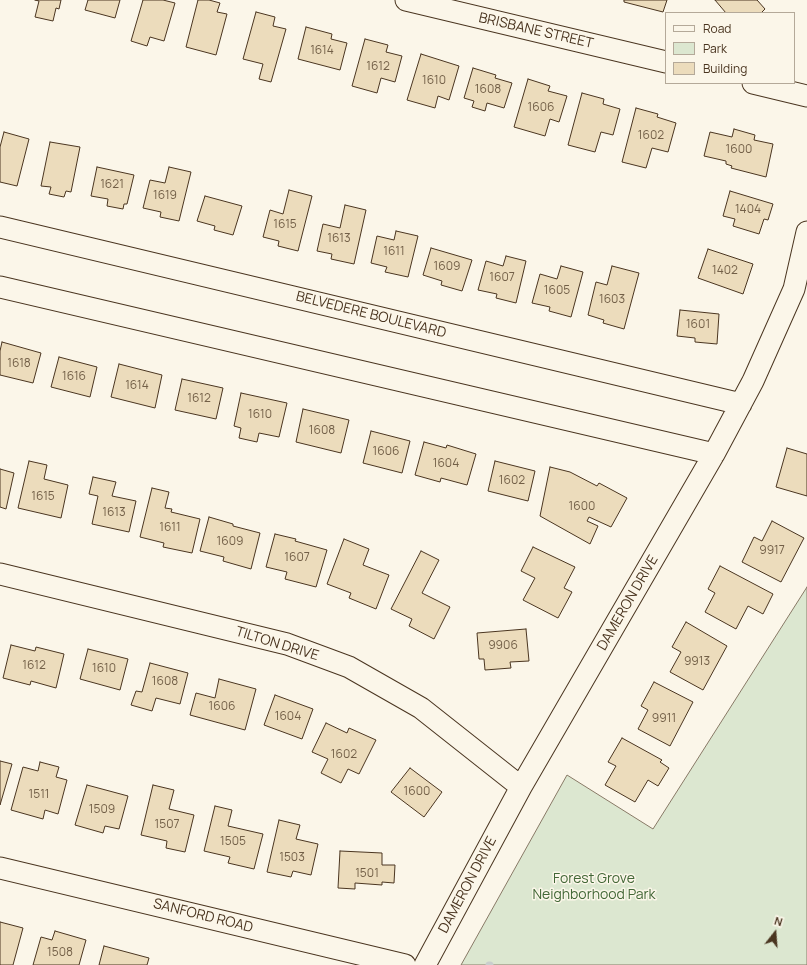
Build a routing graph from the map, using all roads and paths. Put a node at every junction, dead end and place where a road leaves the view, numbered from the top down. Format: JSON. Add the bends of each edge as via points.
{"nodes":[{"id":1,"x":406,"y":0,"type":"edge"},
{"id":2,"x":665,"y":62,"type":"edge"},
{"id":3,"x":757,"y":84,"type":"edge"},
{"id":4,"x":807,"y":96,"type":"edge"},
{"id":5,"x":0,"y":227,"type":"edge"},
{"id":6,"x":807,"y":232,"type":"edge"},
{"id":7,"x":0,"y":288,"type":"edge"},
{"id":8,"x":741,"y":404,"type":"junction"},
{"id":9,"x":714,"y":454,"type":"junction"},
{"id":10,"x":0,"y":574,"type":"edge"},
{"id":11,"x":521,"y":787,"type":"junction"},
{"id":12,"x":0,"y":868,"type":"edge"},
{"id":13,"x":405,"y":965,"type":"edge"},
{"id":14,"x":425,"y":965,"type":"edge"}],
"edges":[{"from":1,"to":2,"type":"street","name":"BRISBANE STREET"},
{"from":3,"to":4,"type":"street"},
{"from":5,"to":8,"type":"street","name":"BELVEDERE BOULEVARD"},
{"from":6,"to":8,"type":"street","name":"DAMERON DRIVE","via":[[794,289]]},
{"from":7,"to":9,"type":"street"},
{"from":8,"to":9,"type":"street","name":"DAMERON DRIVE"},
{"from":9,"to":11,"type":"street","name":"DAMERON DRIVE"},
{"from":10,"to":11,"type":"street","name":"TILTON DRIVE","via":[[287,644],[349,667],[421,708]]},
{"from":11,"to":14,"type":"street","name":"DAMERON DRIVE"},
{"from":12,"to":13,"type":"street","name":"SANFORD ROAD"}]}
